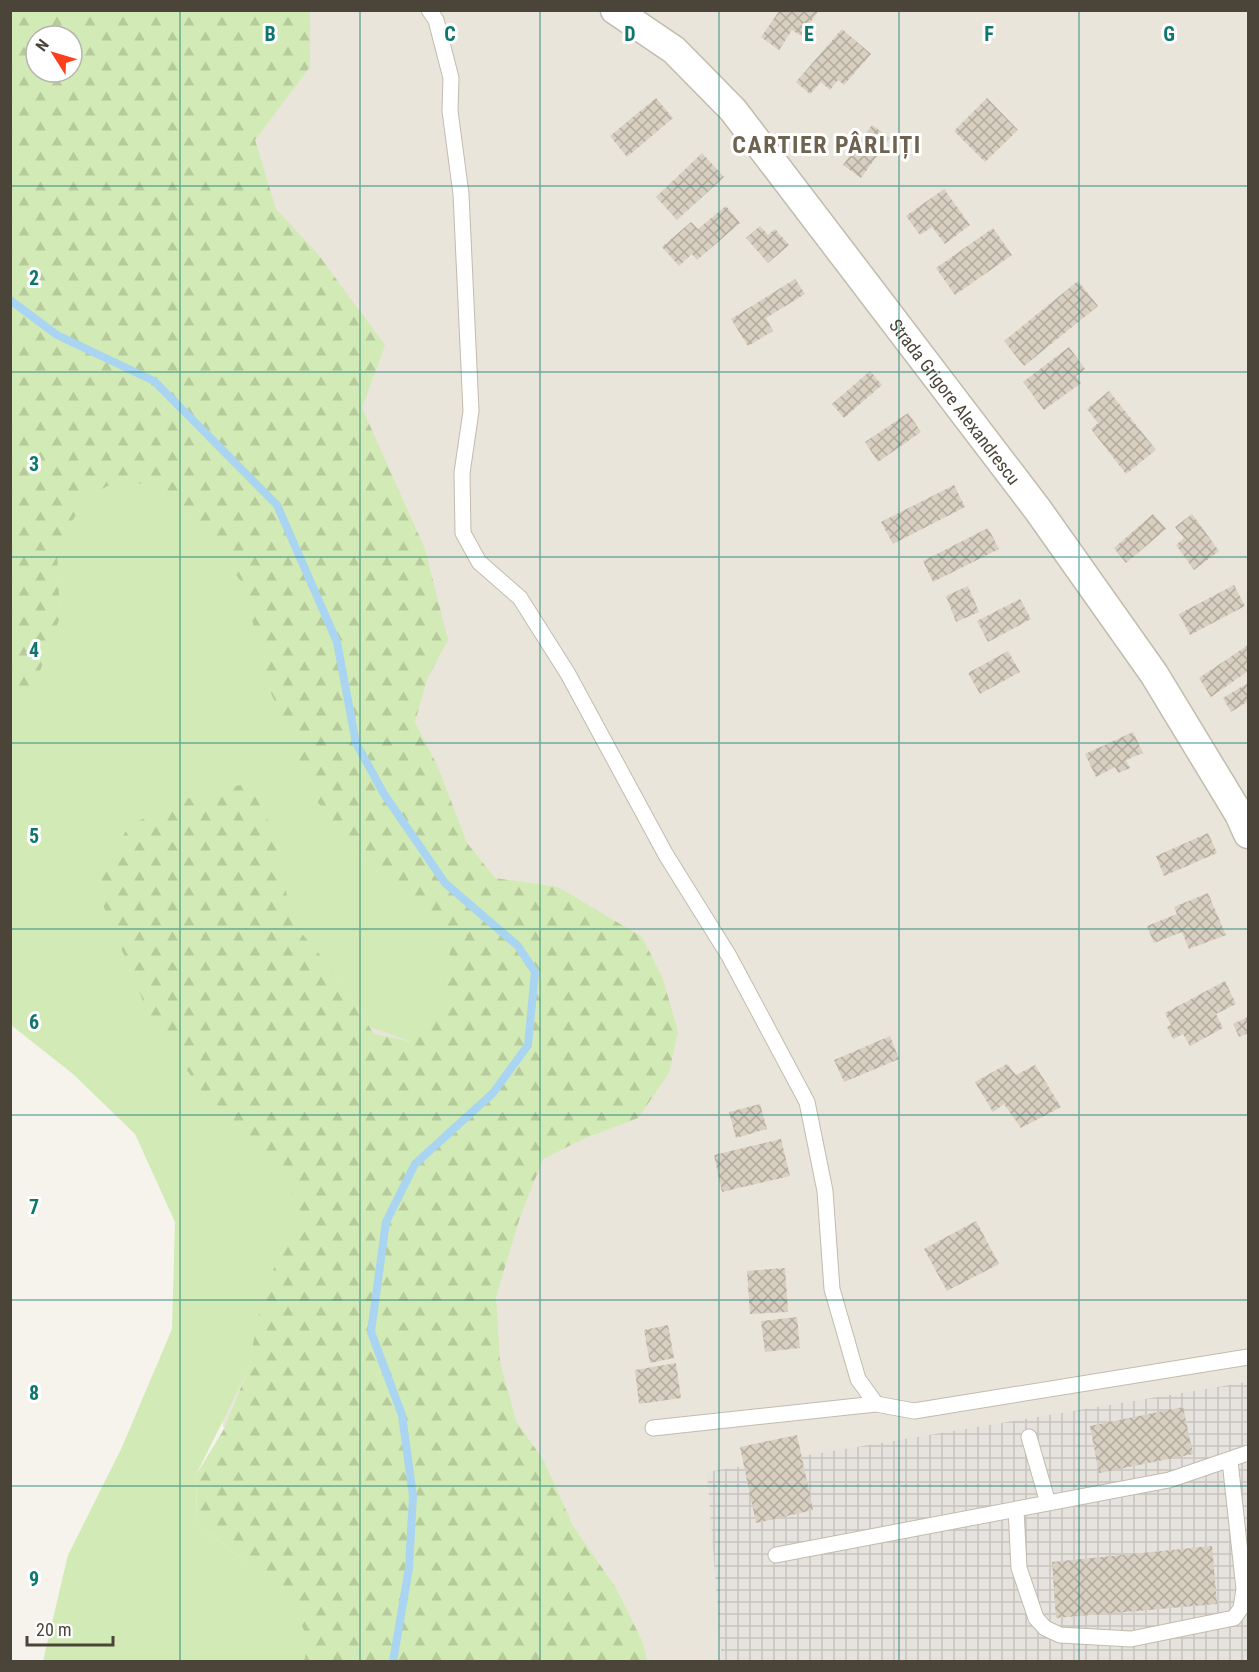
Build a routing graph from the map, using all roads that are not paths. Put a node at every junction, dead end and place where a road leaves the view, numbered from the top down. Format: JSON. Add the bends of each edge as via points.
{"nodes":[{"id":1,"x":429,"y":10,"type":"edge"},
{"id":2,"x":615,"y":10,"type":"edge"},
{"id":3,"x":1248,"y":834,"type":"edge"},
{"id":4,"x":1248,"y":1357,"type":"edge"},
{"id":5,"x":876,"y":1404,"type":"junction"},
{"id":6,"x":653,"y":1428,"type":"dead end"},
{"id":7,"x":1029,"y":1437,"type":"dead end"},
{"id":8,"x":1248,"y":1453,"type":"edge"},
{"id":9,"x":1230,"y":1461,"type":"junction"},
{"id":10,"x":1048,"y":1503,"type":"junction"},
{"id":11,"x":1016,"y":1509,"type":"junction"},
{"id":12,"x":776,"y":1556,"type":"dead end"}],
"edges":[{"from":1,"to":5,"type":"lane","via":[[436,20],[451,78],[450,111],[461,194],[471,411],[462,472],[463,533],[479,562],[520,598],[568,674],[666,855],[729,956],[807,1102],[825,1191],[832,1289],[858,1379]]},
{"from":2,"to":3,"type":"street","name":"Strada Grigore Alexandrescu","via":[[674,51],[733,110],[1038,510],[1154,674]]},
{"from":4,"to":5,"type":"lane","via":[[914,1411]]},
{"from":5,"to":6,"type":"lane"},
{"from":7,"to":10,"type":"lane"},
{"from":8,"to":9,"type":"lane"},
{"from":9,"to":10,"type":"lane","via":[[1169,1480]]},
{"from":9,"to":11,"type":"lane","via":[[1244,1589],[1241,1608],[1234,1618],[1131,1639],[1060,1635],[1035,1618],[1019,1568]]},
{"from":10,"to":11,"type":"lane"},
{"from":11,"to":12,"type":"lane"}]}
